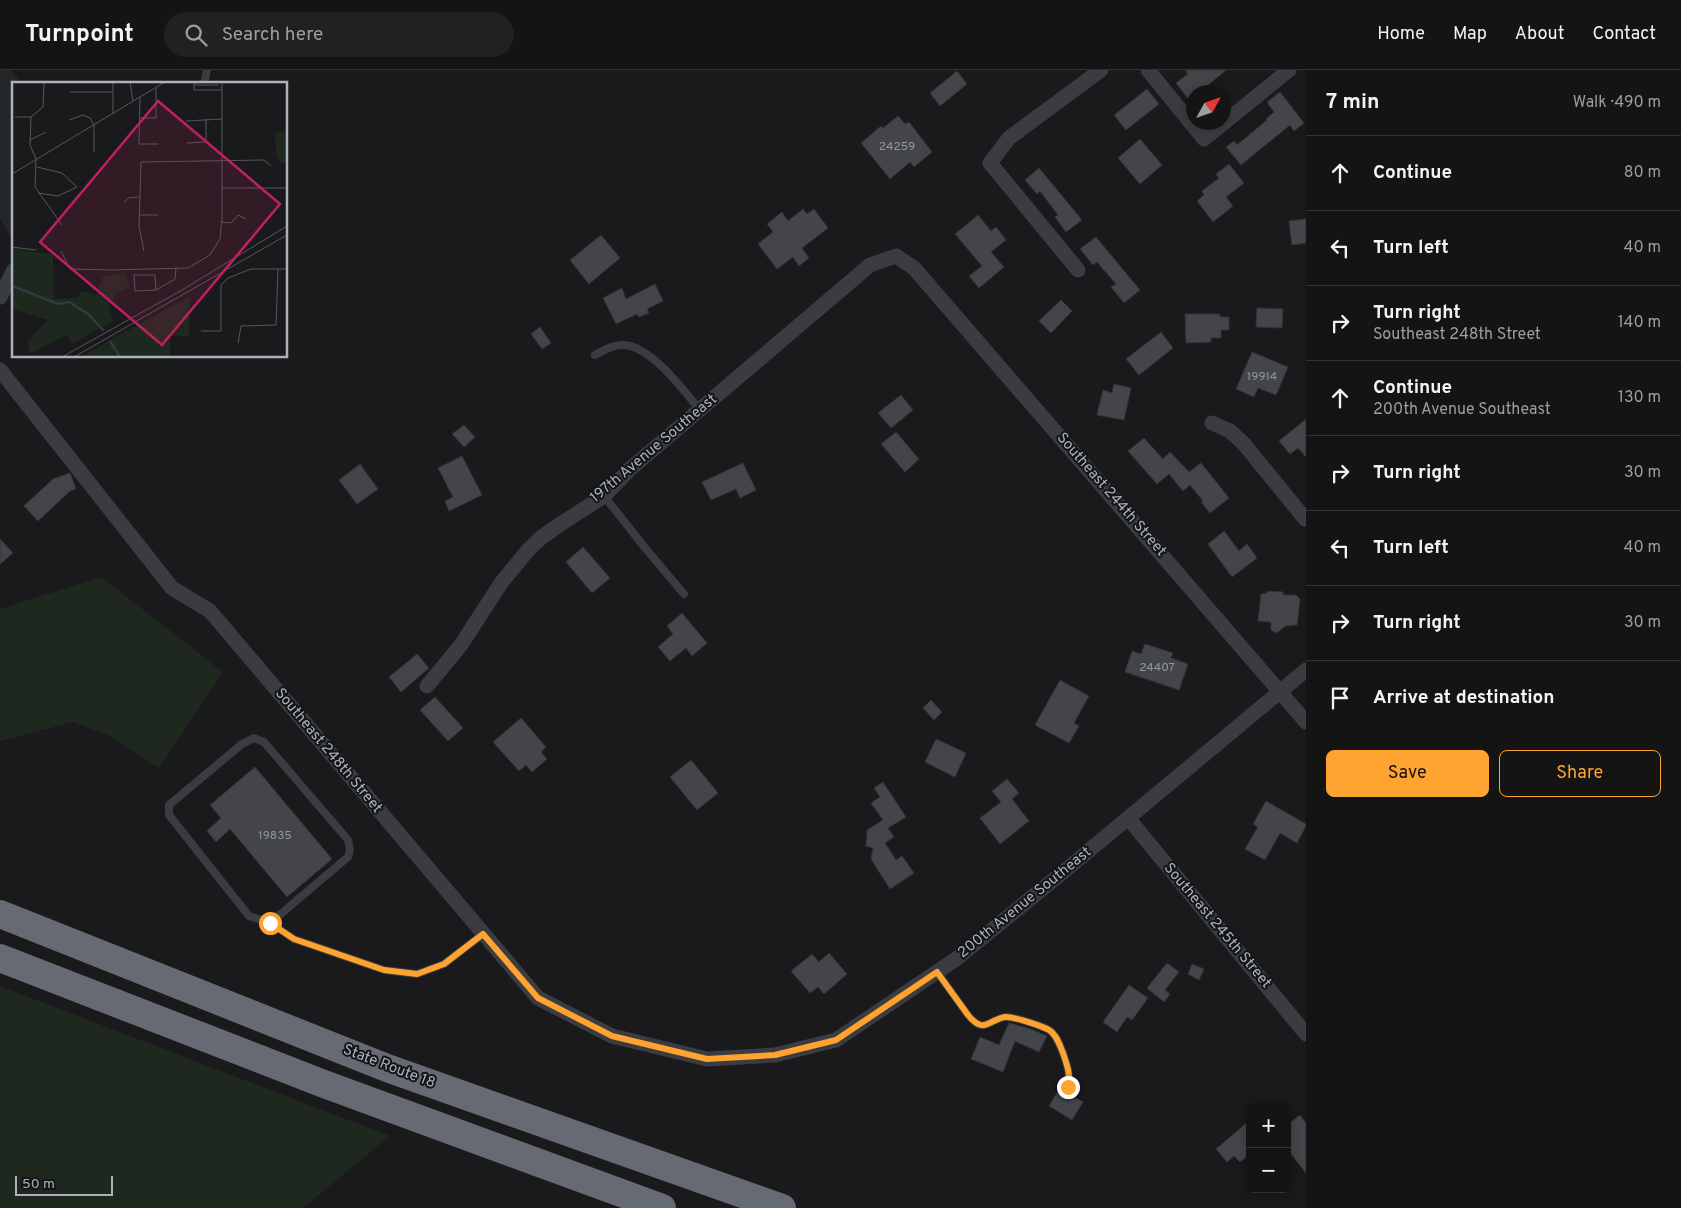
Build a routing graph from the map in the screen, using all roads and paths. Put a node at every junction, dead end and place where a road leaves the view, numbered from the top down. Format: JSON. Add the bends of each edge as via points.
{"nodes":[{"id":1,"x":1101,"y":70,"type":"edge"},
{"id":2,"x":1148,"y":70,"type":"edge"},
{"id":3,"x":1290,"y":70,"type":"edge"},
{"id":4,"x":914,"y":268,"type":"joint"},
{"id":5,"x":1078,"y":270,"type":"dead end"},
{"id":6,"x":12,"y":274,"type":"edge"},
{"id":7,"x":0,"y":298,"type":"edge"},
{"id":8,"x":595,"y":355,"type":"dead end"},
{"id":9,"x":0,"y":370,"type":"edge"},
{"id":10,"x":700,"y":410,"type":"junction"},
{"id":11,"x":1212,"y":423,"type":"dead end"},
{"id":12,"x":604,"y":496,"type":"junction"},
{"id":13,"x":1305,"y":518,"type":"edge"},
{"id":14,"x":684,"y":594,"type":"dead end"},
{"id":15,"x":1306,"y":670,"type":"edge"},
{"id":16,"x":426,"y":686,"type":"dead end"},
{"id":17,"x":1281,"y":692,"type":"junction"},
{"id":18,"x":1306,"y":722,"type":"edge"},
{"id":19,"x":1128,"y":818,"type":"junction"},
{"id":20,"x":0,"y":914,"type":"edge"},
{"id":21,"x":270,"y":923,"type":"junction"},
{"id":22,"x":483,"y":934,"type":"junction"},
{"id":23,"x":0,"y":958,"type":"edge"},
{"id":24,"x":937,"y":972,"type":"junction"},
{"id":25,"x":1306,"y":1034,"type":"edge"},
{"id":26,"x":707,"y":1059,"type":"joint"},
{"id":27,"x":1068,"y":1087,"type":"dead end"},
{"id":28,"x":662,"y":1208,"type":"edge"},
{"id":29,"x":782,"y":1208,"type":"edge"}],
"edges":[{"from":1,"to":5,"type":"street","via":[[1009,138],[990,163]]},
{"from":2,"to":3,"type":"street","via":[[1204,139]]},
{"from":4,"to":10,"type":"street","name":"197th Avenue Southeast","via":[[896,256],[870,265]]},
{"from":4,"to":17,"type":"street","name":"Southeast 244th Street"},
{"from":6,"to":7,"type":"street"},
{"from":8,"to":10,"type":"lane","via":[[614,346],[625,345],[645,352]]},
{"from":9,"to":22,"type":"street","name":"Southeast 248th Street","via":[[172,588],[210,612]]},
{"from":10,"to":12,"type":"street","name":"197th Avenue Southeast"},
{"from":11,"to":13,"type":"street","via":[[1230,431],[1244,444]]},
{"from":12,"to":14,"type":"lane"},
{"from":12,"to":16,"type":"street","name":"197th Avenue Southeast","via":[[558,525],[529,549],[501,583],[461,645]]},
{"from":15,"to":17,"type":"street","name":"200th Avenue Southeast"},
{"from":17,"to":18,"type":"street","name":"Southeast 244th Street"},
{"from":17,"to":19,"type":"street","name":"200th Avenue Southeast"},
{"from":19,"to":24,"type":"street","name":"200th Avenue Southeast"},
{"from":19,"to":25,"type":"street","name":"Southeast 245th Street"},
{"from":20,"to":29,"type":"highway","name":"State Route 18","via":[[387,1068]]},
{"from":21,"to":21,"type":"lane","via":[[348,857],[350,850],[348,840],[277,757],[264,742],[254,738],[242,744],[170,805],[169,815],[249,916]]},
{"from":21,"to":22,"type":"lane","via":[[294,939],[384,970],[417,974],[444,964]]},
{"from":22,"to":26,"type":"street","name":"Southeast 248th Street","via":[[538,998],[612,1036]]},
{"from":23,"to":28,"type":"highway","via":[[324,1084]]},
{"from":24,"to":26,"type":"street","name":"200th Avenue Southeast","via":[[836,1040],[775,1055]]},
{"from":24,"to":27,"type":"lane","via":[[972,1020],[979,1024],[989,1025],[1004,1017],[1014,1017],[1050,1030],[1068,1067]]}]}
